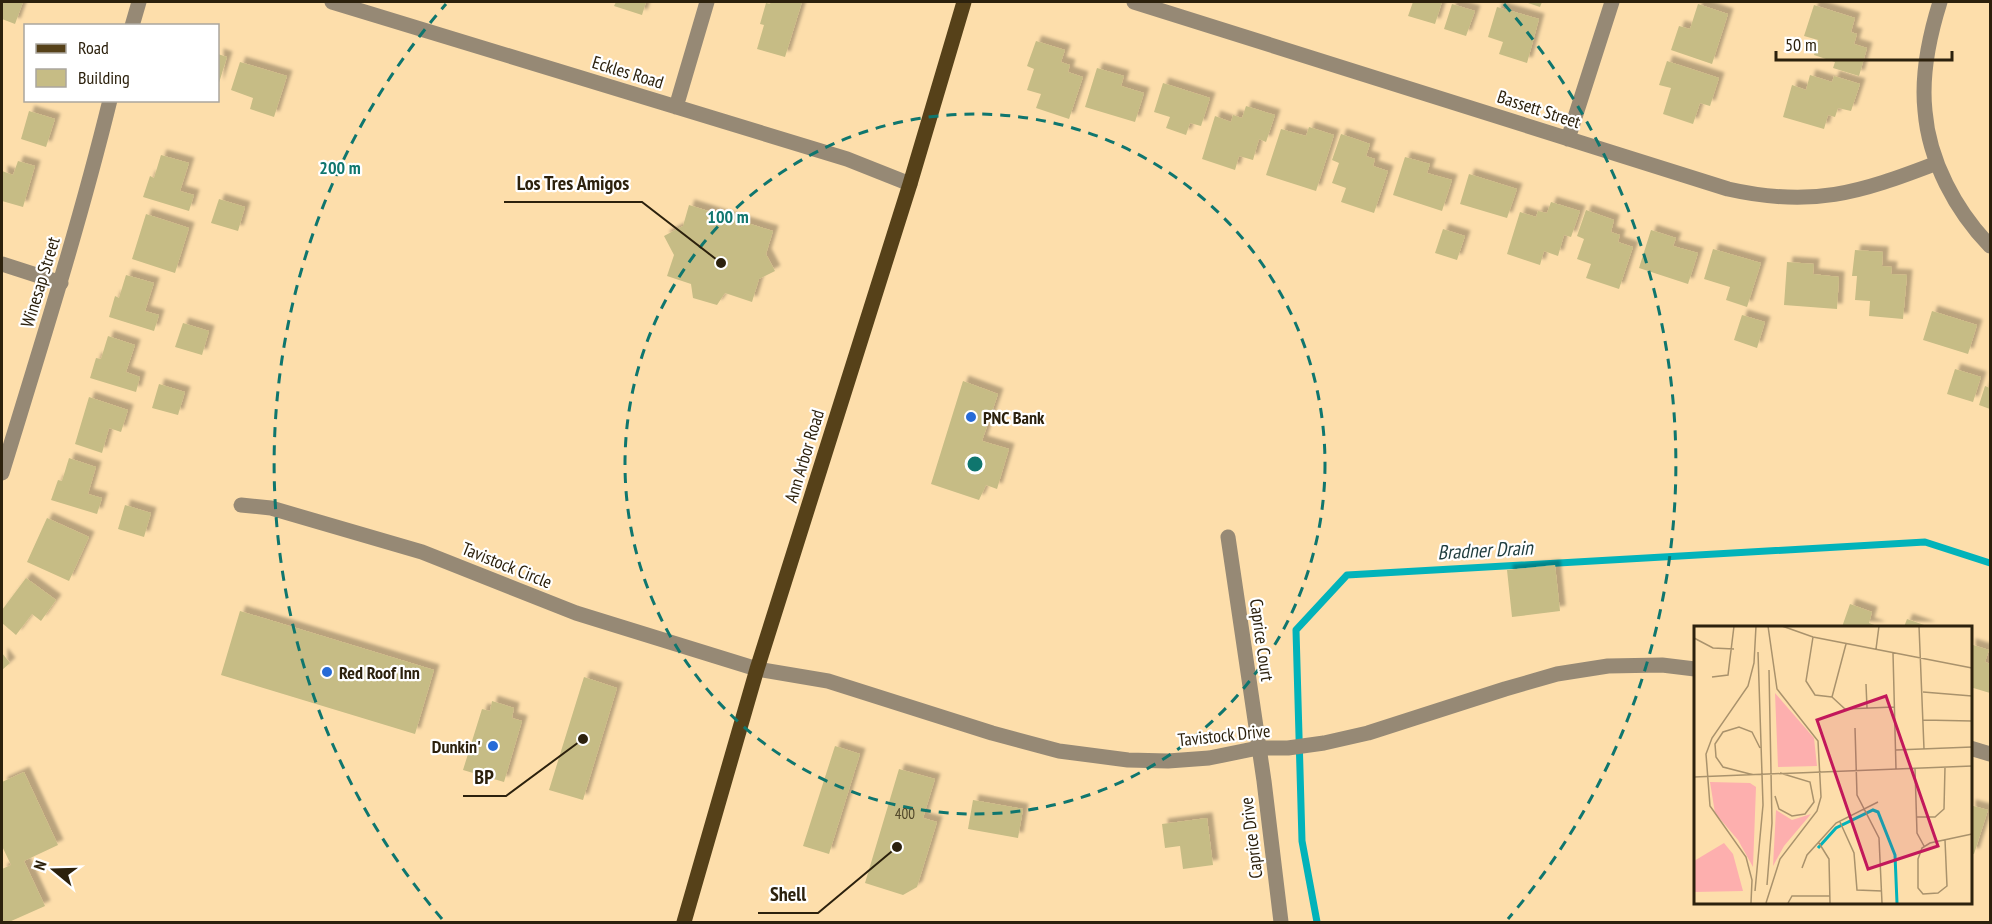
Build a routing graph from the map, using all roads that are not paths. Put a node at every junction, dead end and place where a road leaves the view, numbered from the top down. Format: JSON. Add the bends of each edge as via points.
{"nodes":[{"id":1,"x":139,"y":2,"type":"edge"},
{"id":2,"x":332,"y":2,"type":"edge"},
{"id":3,"x":707,"y":2,"type":"edge"},
{"id":4,"x":964,"y":2,"type":"edge"},
{"id":5,"x":1134,"y":2,"type":"edge"},
{"id":6,"x":1612,"y":2,"type":"edge"},
{"id":7,"x":1940,"y":2,"type":"edge"},
{"id":8,"x":133,"y":24,"type":"edge"},
{"id":9,"x":110,"y":102,"type":"edge"},
{"id":10,"x":676,"y":107,"type":"junction"},
{"id":11,"x":1568,"y":139,"type":"junction"},
{"id":12,"x":1937,"y":163,"type":"junction"},
{"id":13,"x":910,"y":184,"type":"junction"},
{"id":14,"x":1990,"y":246,"type":"edge"},
{"id":15,"x":2,"y":264,"type":"edge"},
{"id":16,"x":61,"y":283,"type":"junction"},
{"id":17,"x":2,"y":473,"type":"edge"},
{"id":18,"x":241,"y":505,"type":"dead end"},
{"id":19,"x":1228,"y":537,"type":"dead end"},
{"id":20,"x":757,"y":669,"type":"junction"},
{"id":21,"x":1694,"y":669,"type":"edge"},
{"id":22,"x":1258,"y":748,"type":"junction"},
{"id":23,"x":1971,"y":748,"type":"edge"},
{"id":24,"x":1990,"y":754,"type":"edge"},
{"id":25,"x":684,"y":922,"type":"edge"},
{"id":26,"x":1281,"y":922,"type":"edge"}],
"edges":[{"from":1,"to":8,"type":"street"},
{"from":2,"to":10,"type":"street","name":"Eckles Road"},
{"from":3,"to":10,"type":"street"},
{"from":4,"to":13,"type":"main road","name":"Ann Arbor Road"},
{"from":5,"to":11,"type":"street","name":"Bassett Street"},
{"from":6,"to":11,"type":"street"},
{"from":7,"to":12,"type":"street","via":[[1924,79],[1924,112]]},
{"from":9,"to":16,"type":"street","name":"Winesap Street"},
{"from":10,"to":13,"type":"street","name":"Eckles Road","via":[[846,159]]},
{"from":11,"to":12,"type":"street","name":"Bassett Street","via":[[1728,189],[1779,198],[1851,192]]},
{"from":12,"to":14,"type":"street","via":[[1954,199]]},
{"from":13,"to":20,"type":"main road","name":"Ann Arbor Road"},
{"from":15,"to":16,"type":"street"},
{"from":16,"to":17,"type":"street","name":"Winesap Street"},
{"from":18,"to":20,"type":"street","name":"Tavistock Circle","via":[[271,508],[422,552],[576,614]]},
{"from":19,"to":22,"type":"street","name":"Caprice Court"},
{"from":20,"to":22,"type":"street","name":"Tavistock Drive","via":[[828,681],[1059,751],[1168,761]]},
{"from":20,"to":25,"type":"main road","name":"Ann Arbor Road"},
{"from":21,"to":22,"type":"street","name":"Tavistock Drive","via":[[1608,666],[1557,674],[1368,733],[1288,748]]},
{"from":22,"to":26,"type":"street","name":"Caprice Drive"},
{"from":23,"to":24,"type":"street"}]}
